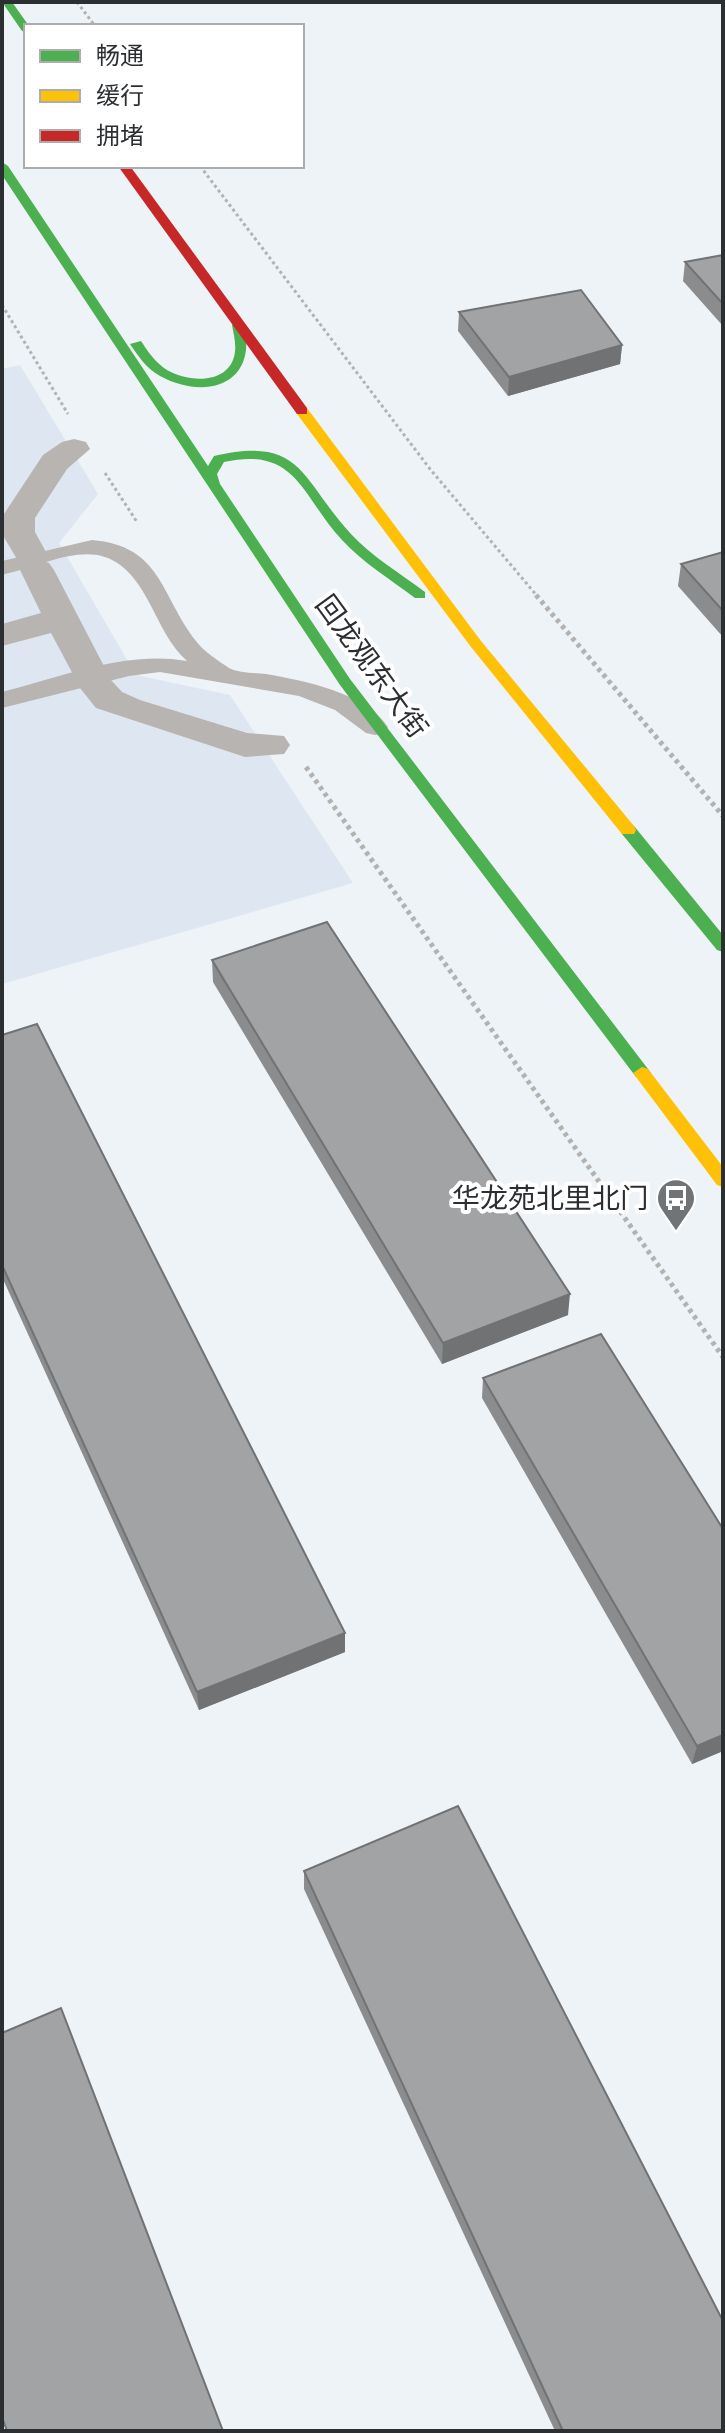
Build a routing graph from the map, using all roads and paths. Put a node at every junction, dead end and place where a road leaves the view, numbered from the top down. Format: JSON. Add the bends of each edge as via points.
{"nodes":[{"id":1,"x":7,"y":2,"type":"edge"},
{"id":2,"x":77,"y":2,"type":"edge"},
{"id":3,"x":94,"y":24,"type":"edge"},
{"id":4,"x":24,"y":26,"type":"edge"},
{"id":5,"x":2,"y":166,"type":"edge"},
{"id":6,"x":125,"y":168,"type":"edge"},
{"id":7,"x":202,"y":168,"type":"edge"},
{"id":8,"x":64,"y":261,"type":"junction"},
{"id":9,"x":2,"y":305,"type":"edge"},
{"id":10,"x":238,"y":325,"type":"junction"},
{"id":11,"x":75,"y":438,"type":"joint"},
{"id":12,"x":103,"y":469,"type":"dead end"},
{"id":13,"x":216,"y":491,"type":"junction"},
{"id":14,"x":141,"y":528,"type":"dead end"},
{"id":15,"x":23,"y":563,"type":"edge"},
{"id":16,"x":62,"y":619,"type":"junction"},
{"id":17,"x":2,"y":635,"type":"edge"},
{"id":18,"x":476,"y":644,"type":"junction"},
{"id":19,"x":242,"y":678,"type":"junction"},
{"id":20,"x":2,"y":700,"type":"edge"},
{"id":21,"x":271,"y":745,"type":"dead end"},
{"id":22,"x":405,"y":760,"type":"junction"},
{"id":23,"x":305,"y":766,"type":"dead end"},
{"id":24,"x":723,"y":816,"type":"edge"},
{"id":25,"x":723,"y":946,"type":"edge"},
{"id":26,"x":723,"y":1180,"type":"edge"},
{"id":27,"x":723,"y":1357,"type":"edge"}],
"edges":[{"from":1,"to":4,"type":"main road"},
{"from":2,"to":3,"type":"path"},
{"from":5,"to":8,"type":"main road","name":"回龙观东大街"},
{"from":6,"to":10,"type":"main road"},
{"from":7,"to":24,"type":"path","via":[[412,447]]},
{"from":8,"to":10,"type":"main road","via":[[106,299],[148,361],[171,377],[206,380],[239,368],[246,350]]},
{"from":8,"to":13,"type":"main road","name":"回龙观东大街"},
{"from":9,"to":11,"type":"path"},
{"from":10,"to":18,"type":"main road"},
{"from":11,"to":15,"type":"street","via":[[18,518]]},
{"from":12,"to":14,"type":"path"},
{"from":13,"to":18,"type":"main road","via":[[210,474],[219,459],[246,451],[281,458],[346,537],[455,621]]},
{"from":13,"to":22,"type":"main road","name":"回龙观东大街","via":[[345,682]]},
{"from":15,"to":16,"type":"street"},
{"from":15,"to":19,"type":"lane","via":[[82,548],[121,551],[143,570],[189,649],[208,664]]},
{"from":16,"to":17,"type":"street"},
{"from":16,"to":21,"type":"street","via":[[109,700],[245,745]]},
{"from":18,"to":25,"type":"main road"},
{"from":19,"to":20,"type":"lane","via":[[144,665]]},
{"from":19,"to":22,"type":"lane","via":[[304,689],[344,704],[381,732]]},
{"from":22,"to":26,"type":"main road","name":"回龙观东大街"},
{"from":23,"to":27,"type":"path"}]}
